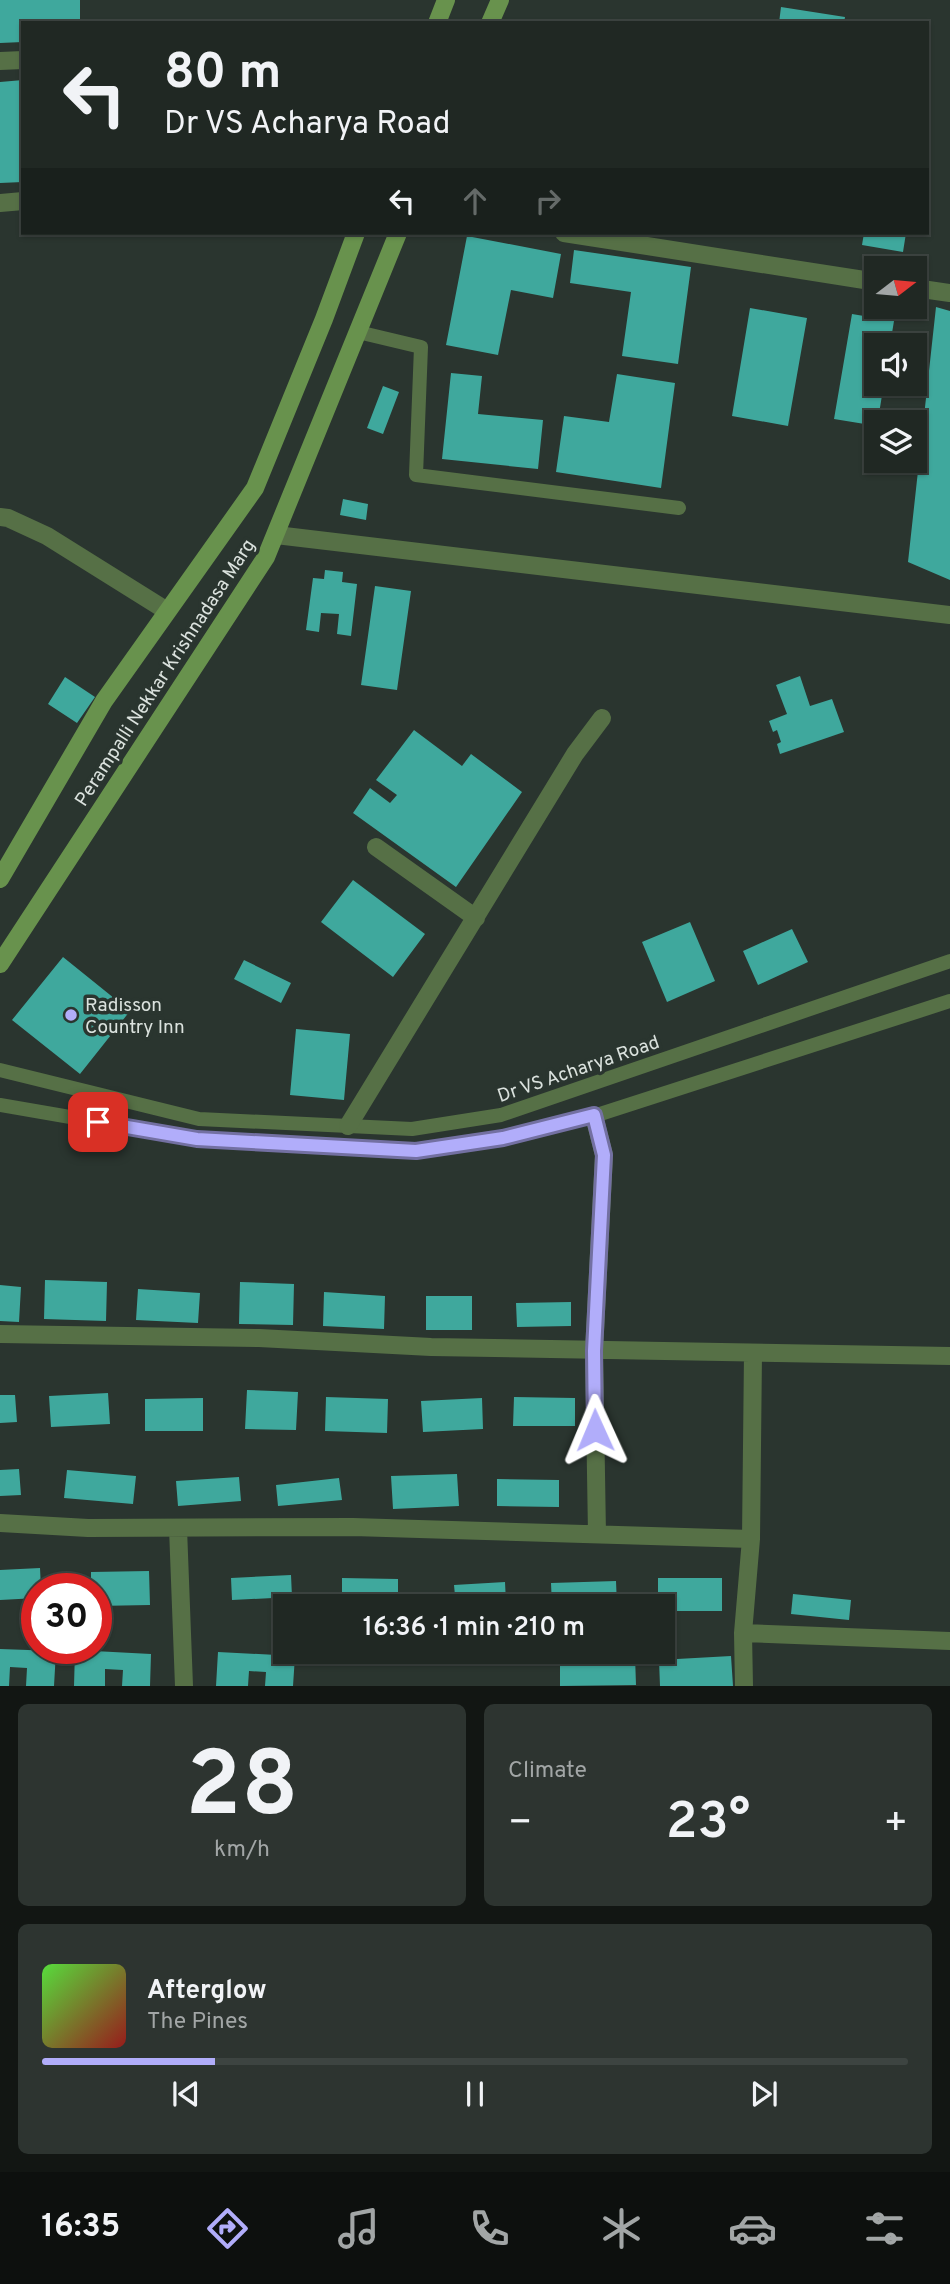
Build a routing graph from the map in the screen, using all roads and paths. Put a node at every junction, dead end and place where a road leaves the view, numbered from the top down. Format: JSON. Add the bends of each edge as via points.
{"nodes":[{"id":1,"x":446,"y":0,"type":"edge"},
{"id":2,"x":500,"y":0,"type":"edge"},
{"id":3,"x":437,"y":21,"type":"edge"},
{"id":4,"x":491,"y":21,"type":"edge"},
{"id":5,"x":21,"y":60,"type":"edge"},
{"id":6,"x":0,"y":61,"type":"edge"},
{"id":7,"x":21,"y":201,"type":"edge"},
{"id":8,"x":0,"y":203,"type":"edge"},
{"id":9,"x":355,"y":235,"type":"edge"},
{"id":10,"x":397,"y":235,"type":"edge"},
{"id":11,"x":577,"y":235,"type":"edge"},
{"id":12,"x":864,"y":280,"type":"edge"},
{"id":13,"x":928,"y":290,"type":"edge"},
{"id":14,"x":950,"y":293,"type":"edge"},
{"id":15,"x":358,"y":332,"type":"junction"},
{"id":16,"x":679,"y":508,"type":"dead end"},
{"id":17,"x":0,"y":517,"type":"edge"},
{"id":18,"x":276,"y":535,"type":"junction"},
{"id":19,"x":167,"y":611,"type":"junction"},
{"id":20,"x":950,"y":615,"type":"edge"},
{"id":21,"x":601,"y":718,"type":"dead end"},
{"id":22,"x":376,"y":847,"type":"dead end"},
{"id":23,"x":0,"y":879,"type":"edge"},
{"id":24,"x":476,"y":918,"type":"junction"},
{"id":25,"x":950,"y":961,"type":"edge"},
{"id":26,"x":0,"y":964,"type":"edge"},
{"id":27,"x":950,"y":1001,"type":"edge"},
{"id":28,"x":0,"y":1070,"type":"edge"},
{"id":29,"x":0,"y":1105,"type":"edge"},
{"id":30,"x":594,"y":1115,"type":"junction"},
{"id":31,"x":348,"y":1126,"type":"junction"},
{"id":32,"x":0,"y":1334,"type":"edge"},
{"id":33,"x":594,"y":1351,"type":"junction"},
{"id":34,"x":752,"y":1353,"type":"junction"},
{"id":35,"x":950,"y":1356,"type":"edge"},
{"id":36,"x":0,"y":1523,"type":"edge"},
{"id":37,"x":178,"y":1528,"type":"junction"},
{"id":38,"x":597,"y":1534,"type":"junction"},
{"id":39,"x":751,"y":1539,"type":"junction"},
{"id":40,"x":743,"y":1633,"type":"junction"},
{"id":41,"x":950,"y":1641,"type":"edge"},
{"id":42,"x":184,"y":1685,"type":"edge"},
{"id":43,"x":744,"y":1685,"type":"edge"}],
"edges":[{"from":1,"to":3,"type":"main road"},
{"from":2,"to":4,"type":"main road"},
{"from":5,"to":6,"type":"street"},
{"from":7,"to":8,"type":"street"},
{"from":9,"to":19,"type":"main road","name":"Perampalli Nekkar Krishnadasa Marg","via":[[256,488]]},
{"from":10,"to":15,"type":"main road","name":"Perampalli Nekkar Krishnadasa Marg"},
{"from":11,"to":12,"type":"street"},
{"from":13,"to":14,"type":"street"},
{"from":15,"to":16,"type":"lane","via":[[421,347],[416,475]]},
{"from":15,"to":18,"type":"main road","name":"Perampalli Nekkar Krishnadasa Marg"},
{"from":17,"to":19,"type":"street","via":[[47,536]]},
{"from":18,"to":20,"type":"street"},
{"from":18,"to":26,"type":"main road","name":"Perampalli Nekkar Krishnadasa Marg"},
{"from":19,"to":23,"type":"main road","name":"Perampalli Nekkar Krishnadasa Marg","via":[[104,701]]},
{"from":21,"to":24,"type":"street"},
{"from":22,"to":24,"type":"street"},
{"from":24,"to":31,"type":"street"},
{"from":25,"to":31,"type":"lane","name":"Dr VS Acharya Road","via":[[501,1115],[412,1129]]},
{"from":27,"to":30,"type":"lane"},
{"from":28,"to":31,"type":"lane","name":"Dr VS Acharya Road","via":[[198,1119]]},
{"from":29,"to":30,"type":"lane","via":[[197,1139],[416,1151],[503,1138]]},
{"from":30,"to":33,"type":"street","via":[[604,1155]]},
{"from":32,"to":33,"type":"street"},
{"from":33,"to":34,"type":"street"},
{"from":33,"to":38,"type":"street"},
{"from":34,"to":35,"type":"street"},
{"from":34,"to":39,"type":"street"},
{"from":36,"to":37,"type":"street"},
{"from":37,"to":38,"type":"street","via":[[353,1527]]},
{"from":37,"to":42,"type":"street"},
{"from":38,"to":39,"type":"street"},
{"from":39,"to":40,"type":"street"},
{"from":40,"to":41,"type":"street"},
{"from":40,"to":43,"type":"street"}]}
